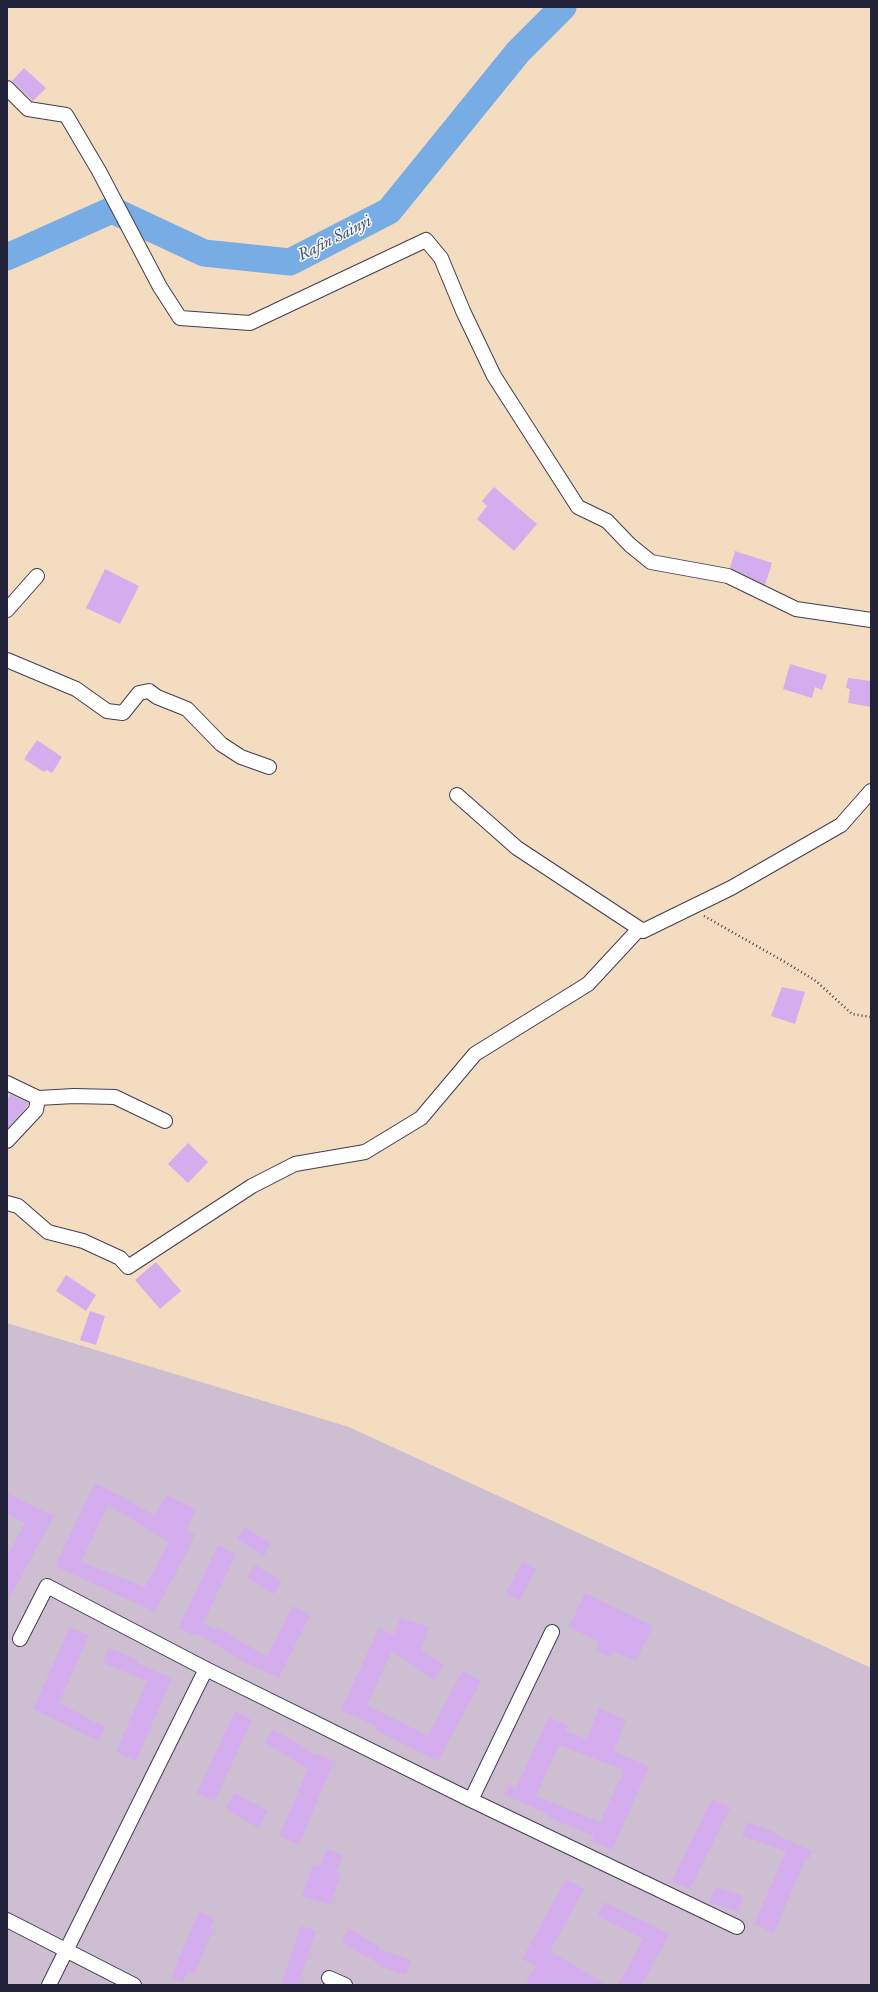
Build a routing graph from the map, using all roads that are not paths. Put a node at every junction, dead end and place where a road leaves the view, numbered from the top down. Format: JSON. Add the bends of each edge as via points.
{"nodes":[{"id":1,"x":7,"y":88,"type":"edge"},
{"id":2,"x":37,"y":576,"type":"dead end"},
{"id":3,"x":7,"y":610,"type":"edge"},
{"id":4,"x":871,"y":620,"type":"edge"},
{"id":5,"x":7,"y":660,"type":"edge"},
{"id":6,"x":269,"y":767,"type":"dead end"},
{"id":7,"x":871,"y":791,"type":"edge"},
{"id":8,"x":457,"y":795,"type":"dead end"},
{"id":9,"x":639,"y":929,"type":"junction"},
{"id":10,"x":7,"y":1083,"type":"edge"},
{"id":11,"x":38,"y":1098,"type":"junction"},
{"id":12,"x":165,"y":1121,"type":"dead end"},
{"id":13,"x":7,"y":1141,"type":"edge"},
{"id":14,"x":7,"y":1203,"type":"edge"},
{"id":15,"x":552,"y":1632,"type":"dead end"},
{"id":16,"x":20,"y":1639,"type":"dead end"},
{"id":17,"x":206,"y":1669,"type":"junction"},
{"id":18,"x":471,"y":1800,"type":"junction"},
{"id":19,"x":7,"y":1920,"type":"edge"},
{"id":20,"x":737,"y":1927,"type":"dead end"},
{"id":21,"x":66,"y":1950,"type":"junction"},
{"id":22,"x":329,"y":1978,"type":"dead end"},
{"id":23,"x":49,"y":1985,"type":"edge"},
{"id":24,"x":134,"y":1985,"type":"edge"},
{"id":25,"x":345,"y":1985,"type":"edge"}],
"edges":[{"from":1,"to":4,"type":"street","via":[[28,109],[66,115],[99,171],[160,287],[180,318],[250,322],[426,240],[441,258],[494,376],[578,507],[607,521],[630,545],[652,562],[728,576],[796,609]]},
{"from":2,"to":3,"type":"street"},
{"from":5,"to":6,"type":"street","via":[[76,689],[107,711],[123,713],[139,693],[149,691],[187,709],[221,744],[241,756]]},
{"from":7,"to":9,"type":"street","via":[[841,825],[731,888],[643,931]]},
{"from":8,"to":9,"type":"street","via":[[517,848]]},
{"from":9,"to":14,"type":"street","via":[[588,984],[475,1054],[421,1118],[365,1152],[295,1164],[266,1178],[128,1267],[120,1258],[83,1241],[48,1232],[18,1206]]},
{"from":10,"to":11,"type":"street"},
{"from":11,"to":12,"type":"street","via":[[115,1097]]},
{"from":11,"to":13,"type":"street","via":[[36,1110]]},
{"from":15,"to":18,"type":"street"},
{"from":16,"to":17,"type":"street","via":[[47,1586]]},
{"from":17,"to":18,"type":"street"},
{"from":17,"to":21,"type":"street"},
{"from":18,"to":20,"type":"street"},
{"from":19,"to":21,"type":"street"},
{"from":21,"to":23,"type":"street"},
{"from":21,"to":24,"type":"street"},
{"from":22,"to":25,"type":"street"}]}
